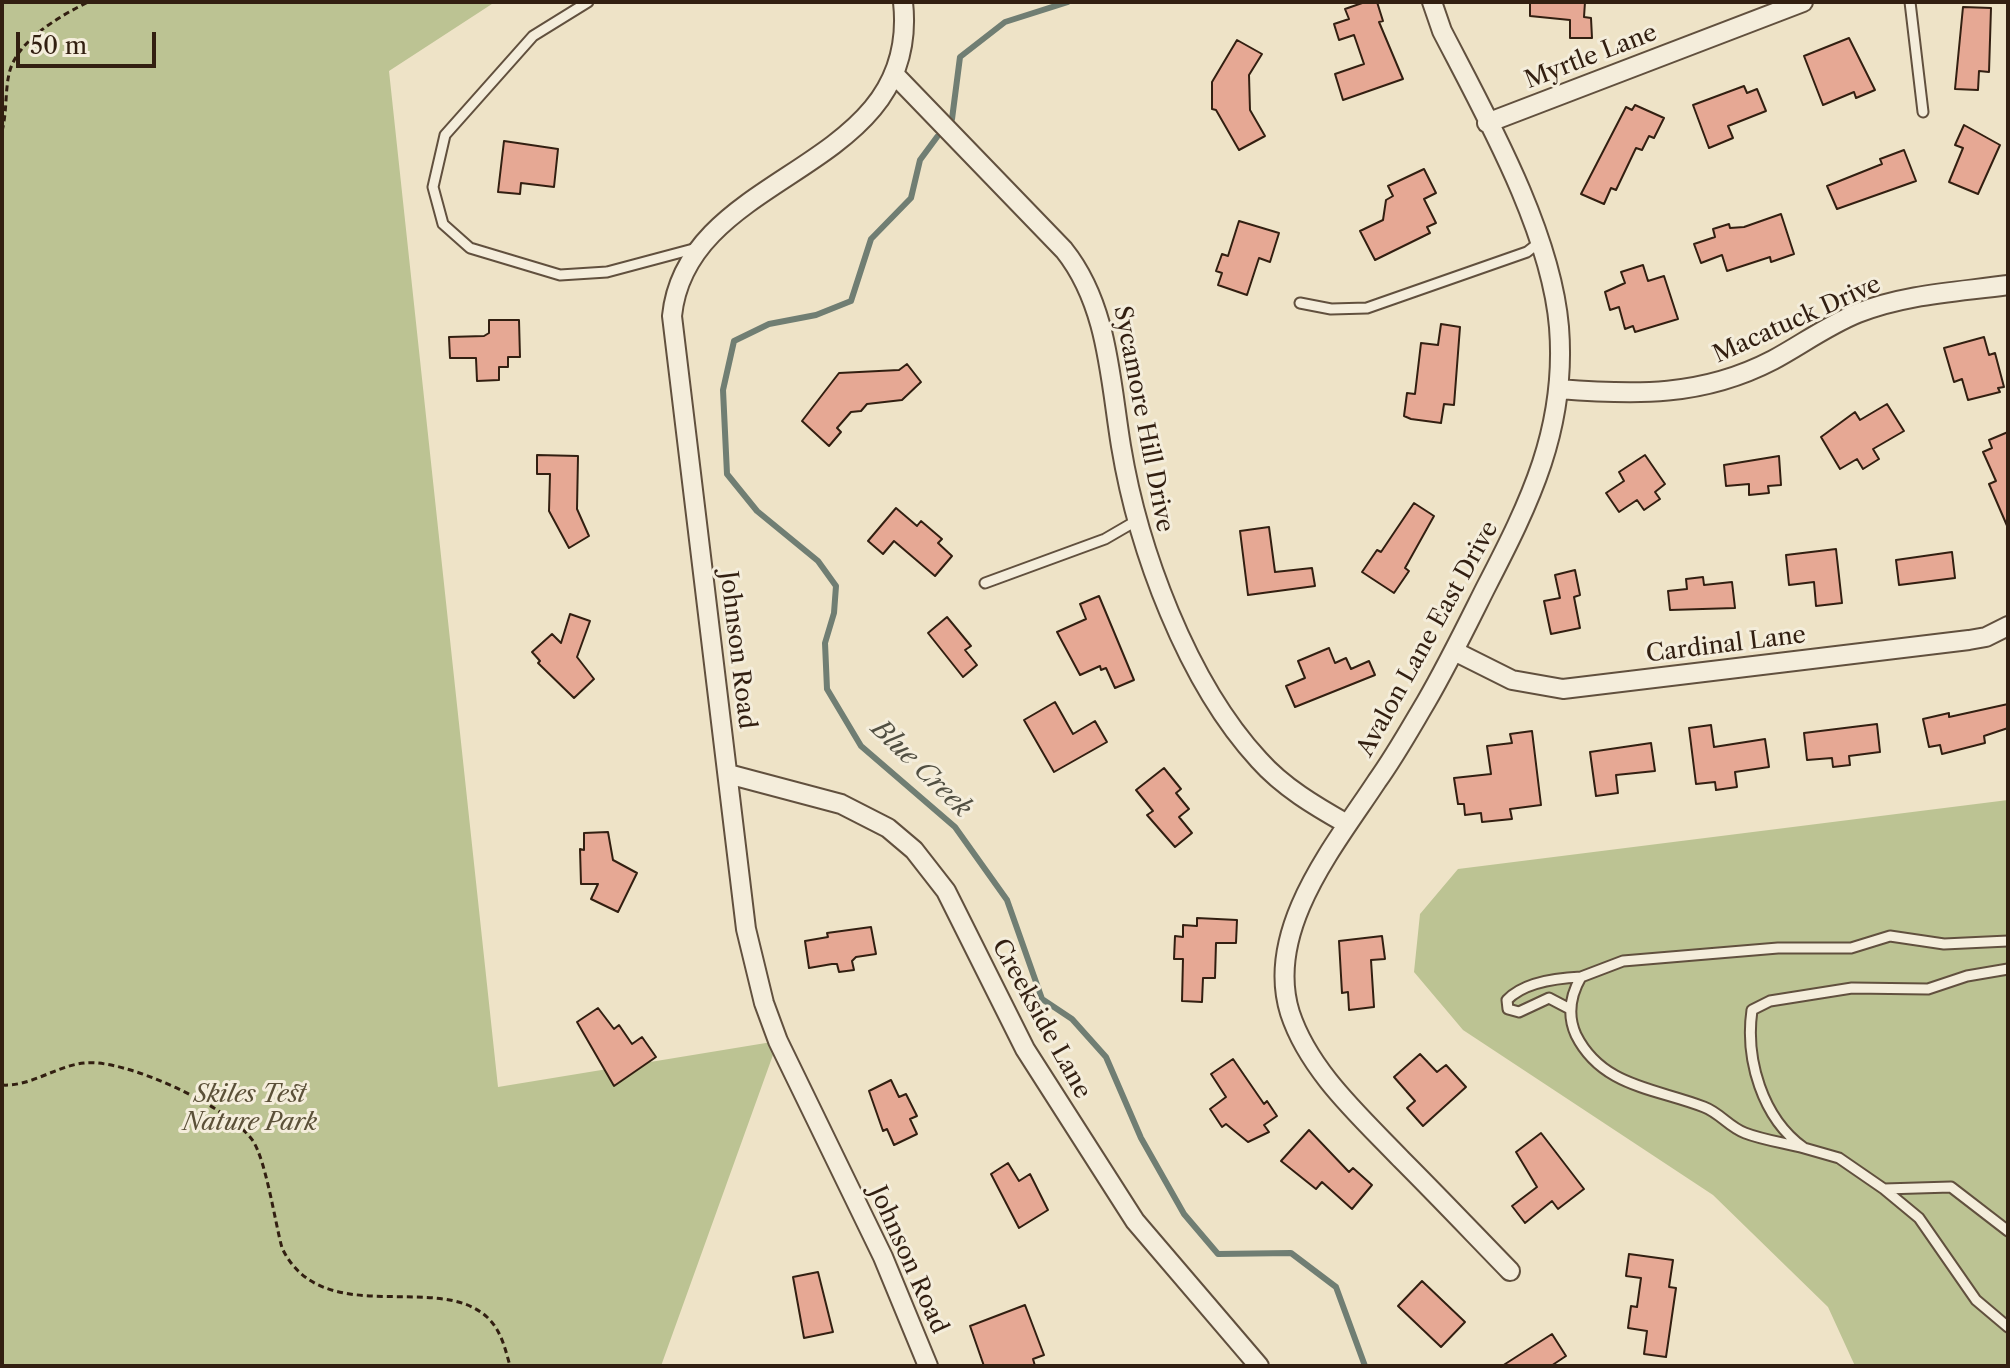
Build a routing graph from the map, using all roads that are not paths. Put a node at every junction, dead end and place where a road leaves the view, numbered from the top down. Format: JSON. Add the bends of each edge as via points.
{"nodes":[{"id":1,"x":588,"y":2,"type":"edge"},
{"id":2,"x":903,"y":2,"type":"edge"},
{"id":3,"x":1432,"y":2,"type":"edge"},
{"id":4,"x":1803,"y":2,"type":"edge"},
{"id":5,"x":1910,"y":2,"type":"edge"},
{"id":6,"x":894,"y":74,"type":"junction"},
{"id":7,"x":1923,"y":112,"type":"dead end"},
{"id":8,"x":1487,"y":123,"type":"junction"},
{"id":9,"x":1541,"y":241,"type":"junction"},
{"id":10,"x":697,"y":248,"type":"junction"},
{"id":11,"x":2008,"y":285,"type":"edge"},
{"id":12,"x":1300,"y":303,"type":"dead end"},
{"id":13,"x":1559,"y":389,"type":"junction"},
{"id":14,"x":1136,"y":521,"type":"junction"},
{"id":15,"x":985,"y":583,"type":"dead end"},
{"id":16,"x":2008,"y":626,"type":"edge"},
{"id":17,"x":1454,"y":651,"type":"junction"},
{"id":18,"x":728,"y":774,"type":"junction"},
{"id":19,"x":1347,"y":824,"type":"junction"},
{"id":20,"x":2008,"y":941,"type":"edge"},
{"id":21,"x":2008,"y":969,"type":"edge"},
{"id":22,"x":1581,"y":977,"type":"junction"},
{"id":23,"x":1570,"y":1009,"type":"junction"},
{"id":24,"x":1804,"y":1148,"type":"junction"},
{"id":25,"x":1884,"y":1189,"type":"junction"},
{"id":26,"x":2008,"y":1231,"type":"edge"},
{"id":27,"x":1510,"y":1271,"type":"dead end"},
{"id":28,"x":2008,"y":1327,"type":"edge"},
{"id":29,"x":928,"y":1366,"type":"edge"},
{"id":30,"x":1259,"y":1366,"type":"edge"}],
"edges":[{"from":1,"to":10,"type":"lane","via":[[533,36],[445,135],[433,187],[443,224],[470,248],[560,275],[607,272]]},
{"from":2,"to":6,"type":"street","name":"Johnson Road","via":[[902,45]]},
{"from":3,"to":8,"type":"street","name":"Avalon Lane East Drive"},
{"from":4,"to":8,"type":"street","name":"Myrtle Lane"},
{"from":5,"to":7,"type":"lane"},
{"from":6,"to":10,"type":"street","name":"Johnson Road","via":[[878,104],[855,129]]},
{"from":6,"to":14,"type":"street","name":"Sycamore Hill Drive","via":[[1064,250],[1088,283],[1099,314]]},
{"from":8,"to":9,"type":"street","name":"Avalon Lane East Drive"},
{"from":9,"to":12,"type":"lane","via":[[1527,252],[1367,308]]},
{"from":9,"to":13,"type":"street","name":"Avalon Lane East Drive","via":[[1557,309]]},
{"from":10,"to":18,"type":"street","name":"Johnson Road","via":[[680,280],[672,316]]},
{"from":11,"to":13,"type":"street","name":"Macatuck Drive","via":[[1875,307],[1735,378],[1694,390],[1626,394]]},
{"from":13,"to":17,"type":"street","name":"Avalon Lane East Drive","via":[[1532,495]]},
{"from":14,"to":15,"type":"lane","via":[[1105,539]]},
{"from":14,"to":19,"type":"street","name":"Sycamore Hill Drive","via":[[1183,639],[1237,732],[1279,779]]},
{"from":16,"to":17,"type":"street","name":"Cardinal Lane","via":[[1969,640],[1563,689],[1512,680]]},
{"from":17,"to":19,"type":"street","name":"Avalon Lane East Drive"},
{"from":18,"to":29,"type":"street","name":"Johnson Road","via":[[746,929],[764,1003]]},
{"from":18,"to":30,"type":"street","name":"Creekside Lane","via":[[841,804],[888,828],[914,850],[946,891],[1025,1049],[1135,1221]]},
{"from":19,"to":27,"type":"street","name":"Avalon Lane East Drive","via":[[1320,865],[1296,920],[1285,976],[1291,1014],[1312,1056],[1344,1099]]},
{"from":20,"to":22,"type":"lane","via":[[1944,944],[1890,936],[1851,948],[1778,948],[1623,961]]},
{"from":21,"to":24,"type":"lane","via":[[1928,989],[1852,988],[1770,1001],[1752,1010],[1760,1091]]},
{"from":22,"to":23,"type":"lane"},
{"from":22,"to":23,"type":"lane","via":[[1558,978],[1514,992],[1507,1000],[1508,1009],[1519,1012],[1549,998]]},
{"from":23,"to":24,"type":"lane","via":[[1584,1051],[1624,1083],[1715,1111],[1746,1133]]},
{"from":24,"to":25,"type":"lane","via":[[1839,1158]]},
{"from":25,"to":26,"type":"lane","via":[[1951,1187]]},
{"from":25,"to":28,"type":"lane","via":[[1919,1218],[1976,1300]]}]}
